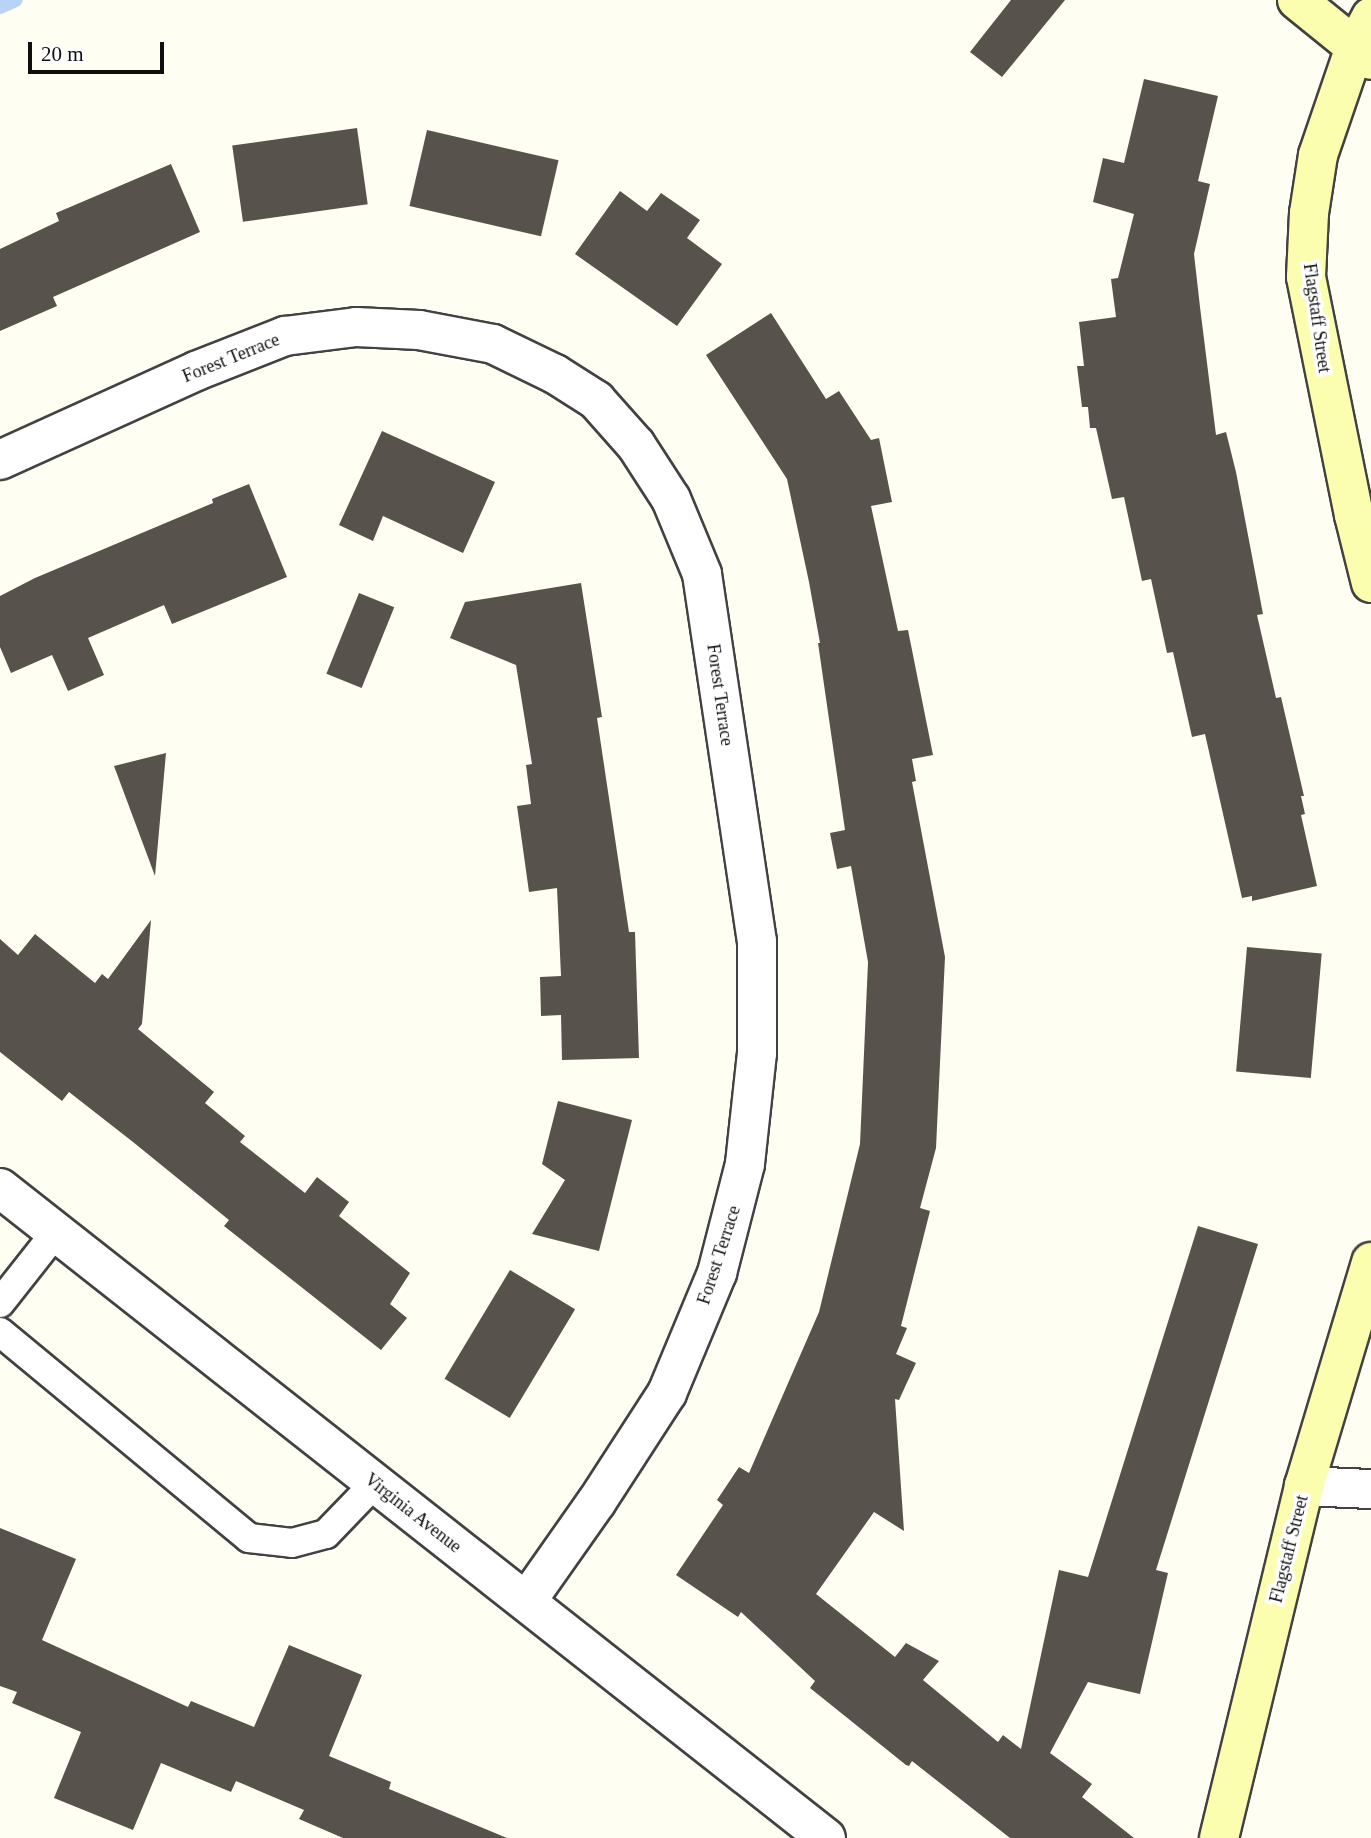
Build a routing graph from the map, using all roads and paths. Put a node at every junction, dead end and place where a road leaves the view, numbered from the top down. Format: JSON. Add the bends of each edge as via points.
{"nodes":[{"id":1,"x":1297,"y":0,"type":"edge"},
{"id":2,"x":1365,"y":41,"type":"edge"},
{"id":3,"x":0,"y":460,"type":"edge"},
{"id":4,"x":1371,"y":583,"type":"edge"},
{"id":5,"x":0,"y":1188,"type":"edge"},
{"id":6,"x":56,"y":1232,"type":"junction"},
{"id":7,"x":1371,"y":1262,"type":"edge"},
{"id":8,"x":0,"y":1303,"type":"edge"},
{"id":9,"x":0,"y":1332,"type":"edge"},
{"id":10,"x":375,"y":1483,"type":"junction"},
{"id":11,"x":1304,"y":1486,"type":"junction"},
{"id":12,"x":1371,"y":1489,"type":"edge"},
{"id":13,"x":527,"y":1602,"type":"junction"},
{"id":14,"x":826,"y":1838,"type":"edge"},
{"id":15,"x":1219,"y":1838,"type":"edge"}],
"edges":[{"from":1,"to":2,"type":"street"},
{"from":2,"to":4,"type":"street","name":"Flagstaff Street","via":[[1318,155],[1308,213],[1307,277]]},
{"from":3,"to":13,"type":"street","name":"Forest Terrace","via":[[196,370],[285,336],[356,327],[419,330],[492,344],[596,400],[636,444],[671,499],[702,575],[757,941],[757,1053],[746,1164],[717,1273],[667,1394]]},
{"from":5,"to":6,"type":"street","name":"Virginia Avenue"},
{"from":6,"to":8,"type":"lane"},
{"from":6,"to":10,"type":"street","name":"Virginia Avenue"},
{"from":7,"to":11,"type":"street","name":"Flagstaff Street"},
{"from":9,"to":10,"type":"lane","via":[[250,1538],[292,1543],[326,1534]]},
{"from":10,"to":13,"type":"street","name":"Virginia Avenue"},
{"from":11,"to":12,"type":"street"},
{"from":11,"to":15,"type":"street","name":"Flagstaff Street"},
{"from":13,"to":14,"type":"street","name":"Virginia Avenue"}]}
